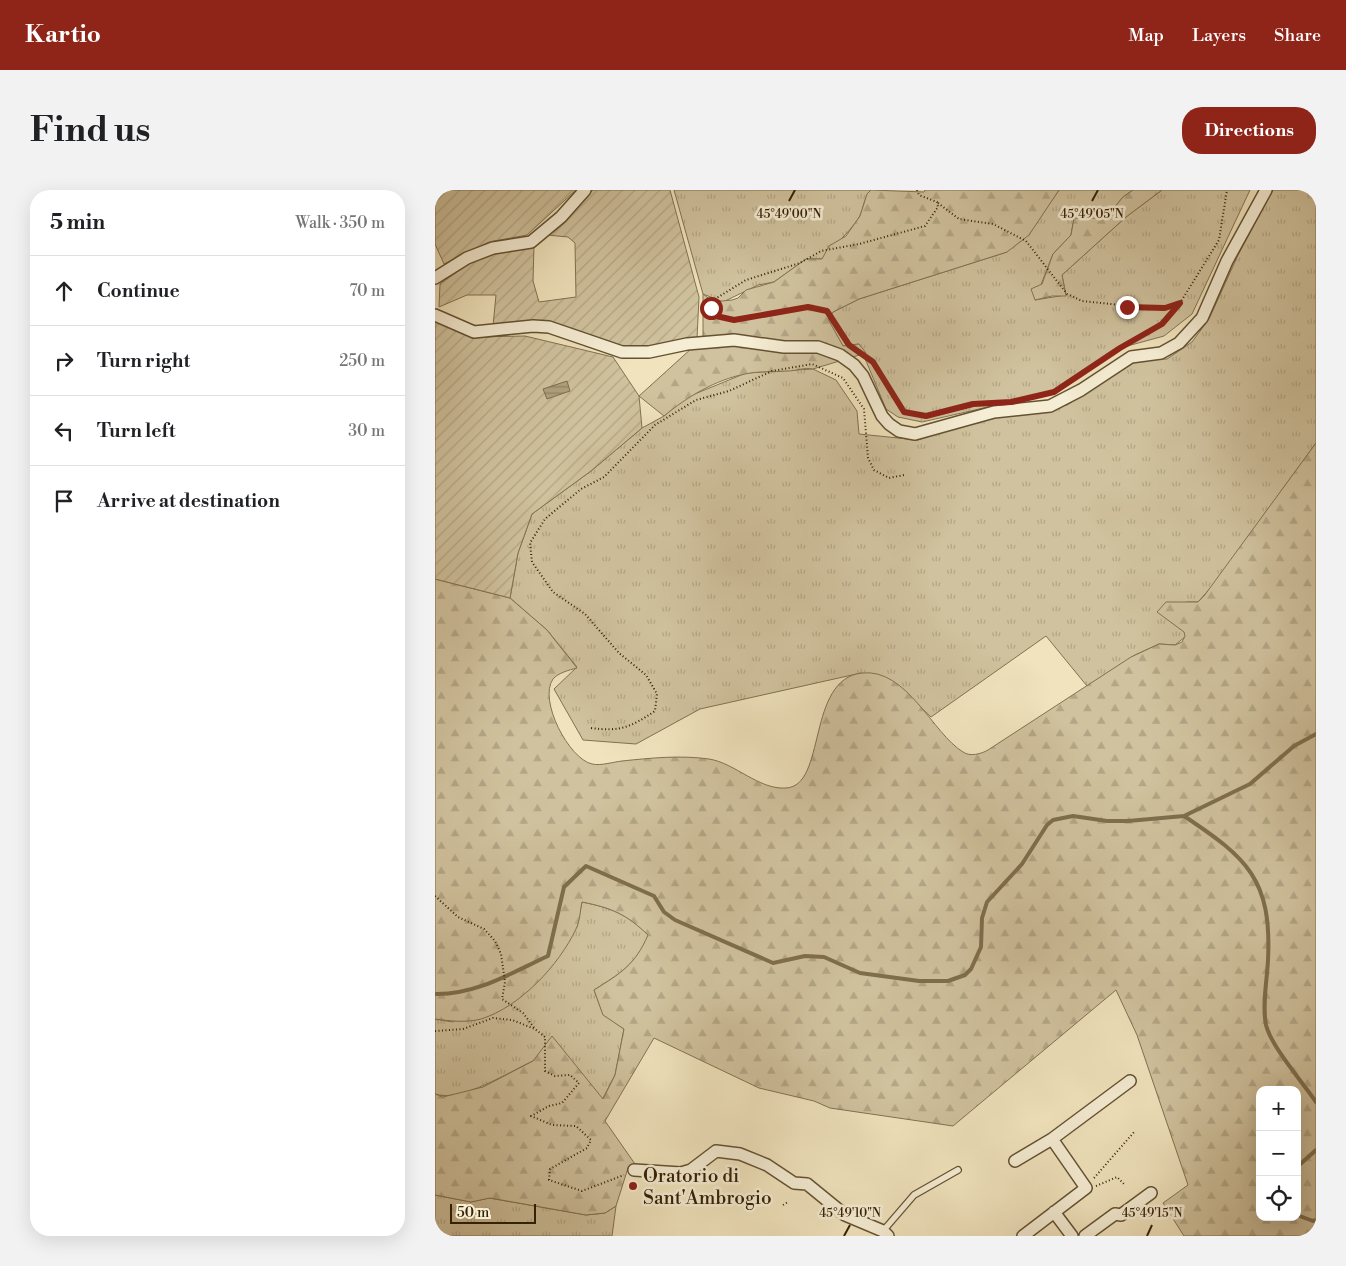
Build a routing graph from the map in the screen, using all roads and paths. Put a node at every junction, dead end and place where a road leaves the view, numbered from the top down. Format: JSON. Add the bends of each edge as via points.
{"nodes":[{"id":1,"x":585,"y":190,"type":"edge"},
{"id":2,"x":917,"y":190,"type":"edge"},
{"id":3,"x":1227,"y":190,"type":"edge"},
{"id":4,"x":1266,"y":190,"type":"edge"},
{"id":5,"x":937,"y":202,"type":"junction"},
{"id":6,"x":435,"y":278,"type":"edge"},
{"id":7,"x":1180,"y":303,"type":"junction"},
{"id":8,"x":435,"y":315,"type":"edge"},
{"id":9,"x":1062,"y":387,"type":"dead end"},
{"id":10,"x":983,"y":404,"type":"dead end"},
{"id":11,"x":904,"y":475,"type":"dead end"},
{"id":12,"x":591,"y":728,"type":"dead end"},
{"id":13,"x":435,"y":896,"type":"edge"},
{"id":14,"x":535,"y":1029,"type":"junction"},
{"id":15,"x":435,"y":1030,"type":"edge"},
{"id":16,"x":1130,"y":1081,"type":"dead end"},
{"id":17,"x":1135,"y":1131,"type":"dead end"},
{"id":18,"x":1053,"y":1140,"type":"junction"},
{"id":19,"x":1015,"y":1161,"type":"dead end"},
{"id":20,"x":634,"y":1170,"type":"joint"},
{"id":21,"x":958,"y":1170,"type":"dead end"},
{"id":22,"x":1124,"y":1184,"type":"dead end"},
{"id":23,"x":1086,"y":1188,"type":"junction"},
{"id":24,"x":1151,"y":1193,"type":"dead end"},
{"id":25,"x":788,"y":1202,"type":"dead end"},
{"id":26,"x":783,"y":1205,"type":"dead end"},
{"id":27,"x":1054,"y":1212,"type":"junction"},
{"id":28,"x":885,"y":1233,"type":"edge"},
{"id":29,"x":1023,"y":1236,"type":"edge"},
{"id":30,"x":1072,"y":1236,"type":"edge"},
{"id":31,"x":1085,"y":1236,"type":"edge"}],
"edges":[{"from":1,"to":6,"type":"street","via":[[561,217],[531,242],[493,248],[467,258]]},
{"from":2,"to":5,"type":"path","via":[[919,196]]},
{"from":3,"to":7,"type":"path","via":[[1219,240]]},
{"from":4,"to":8,"type":"street","via":[[1227,261],[1202,318],[1179,343],[1161,353],[1131,357],[1081,390],[1049,406],[995,412],[915,434],[899,431],[882,416],[855,365],[818,347],[784,347],[734,340],[687,344],[649,352],[622,352],[549,327],[474,332]]},
{"from":5,"to":7,"type":"path","via":[[959,219],[993,224],[1026,241],[1067,294],[1082,301],[1149,308],[1172,307]]},
{"from":5,"to":10,"type":"path","via":[[938,207],[925,226],[821,252],[799,263],[747,280],[715,299],[711,308],[716,316],[734,320],[808,307],[827,311],[849,345],[873,362],[904,412],[926,416]]},
{"from":7,"to":9,"type":"path","via":[[1162,324]]},
{"from":11,"to":12,"type":"path","via":[[889,478],[874,470],[868,458],[864,409],[843,378],[812,364],[772,371],[729,391],[697,400],[655,425],[604,477],[581,489],[545,519],[530,543],[531,562],[553,592],[585,614],[619,653],[646,675],[657,694],[655,712],[631,726],[611,730]]},
{"from":13,"to":14,"type":"path","via":[[458,917],[491,935],[501,954],[505,982],[502,999],[523,1013]]},
{"from":14,"to":15,"type":"path","via":[[512,1020],[493,1018],[463,1030]]},
{"from":14,"to":20,"type":"path","via":[[545,1037],[545,1071],[555,1076],[570,1075],[579,1083],[562,1103],[531,1116],[552,1125],[576,1126],[591,1140],[587,1148],[550,1169],[549,1180],[582,1191]]},
{"from":16,"to":18,"type":"street"},
{"from":17,"to":23,"type":"path"},
{"from":18,"to":19,"type":"street"},
{"from":18,"to":23,"type":"street"},
{"from":20,"to":28,"type":"street","via":[[681,1173],[691,1170],[716,1151],[740,1154],[767,1165],[794,1183],[807,1184],[845,1215]]},
{"from":21,"to":28,"type":"lane","via":[[914,1195]]},
{"from":22,"to":23,"type":"path","via":[[1117,1177]]},
{"from":23,"to":27,"type":"street"},
{"from":24,"to":31,"type":"street"},
{"from":25,"to":26,"type":"path"},
{"from":27,"to":29,"type":"street"},
{"from":27,"to":30,"type":"street"}]}
